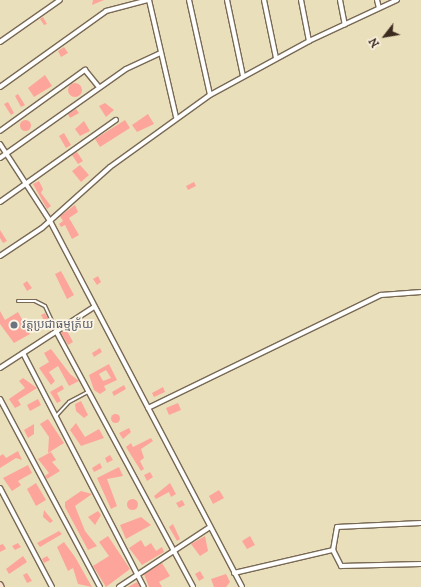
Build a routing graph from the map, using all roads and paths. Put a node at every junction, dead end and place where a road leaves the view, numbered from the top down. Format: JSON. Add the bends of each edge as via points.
{"nodes":[{"id":1,"x":60,"y":0,"type":"edge"},
{"id":2,"x":149,"y":0,"type":"edge"},
{"id":3,"x":189,"y":0,"type":"edge"},
{"id":4,"x":227,"y":0,"type":"edge"},
{"id":5,"x":264,"y":0,"type":"edge"},
{"id":6,"x":301,"y":0,"type":"edge"},
{"id":7,"x":340,"y":0,"type":"edge"},
{"id":8,"x":377,"y":0,"type":"edge"},
{"id":9,"x":397,"y":0,"type":"edge"},
{"id":10,"x":379,"y":8,"type":"junction"},
{"id":11,"x":345,"y":25,"type":"junction"},
{"id":12,"x":309,"y":41,"type":"junction"},
{"id":13,"x":0,"y":42,"type":"edge"},
{"id":14,"x":160,"y":53,"type":"junction"},
{"id":15,"x":276,"y":58,"type":"junction"},
{"id":16,"x":243,"y":76,"type":"junction"},
{"id":17,"x":0,"y":87,"type":"edge"},
{"id":18,"x":99,"y":87,"type":"junction"},
{"id":19,"x":210,"y":95,"type":"junction"},
{"id":20,"x":176,"y":117,"type":"junction"},
{"id":21,"x":116,"y":120,"type":"dead end"},
{"id":22,"x":0,"y":131,"type":"edge"},
{"id":23,"x":0,"y":144,"type":"edge"},
{"id":24,"x":6,"y":153,"type":"junction"},
{"id":25,"x":0,"y":158,"type":"edge"},
{"id":26,"x":26,"y":185,"type":"junction"},
{"id":27,"x":0,"y":202,"type":"edge"},
{"id":28,"x":50,"y":221,"type":"junction"},
{"id":29,"x":0,"y":256,"type":"edge"},
{"id":30,"x":421,"y":292,"type":"edge"},
{"id":31,"x":18,"y":301,"type":"dead end"},
{"id":32,"x":94,"y":307,"type":"junction"},
{"id":33,"x":56,"y":331,"type":"junction"},
{"id":34,"x":23,"y":353,"type":"junction"},
{"id":35,"x":0,"y":368,"type":"edge"},
{"id":36,"x":89,"y":392,"type":"junction"},
{"id":37,"x":0,"y":399,"type":"edge"},
{"id":38,"x":148,"y":408,"type":"junction"},
{"id":39,"x":56,"y":416,"type":"junction"},
{"id":40,"x":0,"y":488,"type":"edge"},
{"id":41,"x":421,"y":523,"type":"edge"},
{"id":42,"x":210,"y":527,"type":"junction"},
{"id":43,"x":333,"y":550,"type":"junction"},
{"id":44,"x":174,"y":551,"type":"junction"},
{"id":45,"x":421,"y":564,"type":"edge"},
{"id":46,"x":234,"y":572,"type":"junction"},
{"id":47,"x":138,"y":574,"type":"junction"},
{"id":48,"x":52,"y":587,"type":"edge"},
{"id":49,"x":100,"y":587,"type":"edge"},
{"id":50,"x":118,"y":587,"type":"edge"},
{"id":51,"x":144,"y":587,"type":"edge"},
{"id":52,"x":192,"y":587,"type":"edge"},
{"id":53,"x":242,"y":587,"type":"edge"}],
"edges":[{"from":1,"to":13,"type":"street"},
{"from":2,"to":14,"type":"street"},
{"from":2,"to":17,"type":"street","via":[[106,10]]},
{"from":3,"to":19,"type":"street"},
{"from":4,"to":16,"type":"street"},
{"from":5,"to":15,"type":"street"},
{"from":6,"to":12,"type":"street"},
{"from":7,"to":11,"type":"street"},
{"from":8,"to":10,"type":"street"},
{"from":9,"to":10,"type":"street"},
{"from":10,"to":11,"type":"street"},
{"from":11,"to":12,"type":"street"},
{"from":12,"to":15,"type":"street"},
{"from":14,"to":18,"type":"street"},
{"from":14,"to":20,"type":"street"},
{"from":15,"to":16,"type":"street"},
{"from":16,"to":19,"type":"street"},
{"from":18,"to":22,"type":"street","via":[[85,70]]},
{"from":18,"to":24,"type":"street"},
{"from":19,"to":20,"type":"street"},
{"from":20,"to":28,"type":"street","via":[[110,167]]},
{"from":21,"to":26,"type":"street"},
{"from":23,"to":24,"type":"street"},
{"from":24,"to":25,"type":"street"},
{"from":24,"to":26,"type":"street"},
{"from":26,"to":27,"type":"street"},
{"from":26,"to":28,"type":"street"},
{"from":28,"to":29,"type":"street"},
{"from":28,"to":32,"type":"street"},
{"from":30,"to":38,"type":"street","via":[[381,295]]},
{"from":31,"to":33,"type":"lane","via":[[35,301],[44,306]]},
{"from":32,"to":33,"type":"street"},
{"from":32,"to":38,"type":"street"},
{"from":33,"to":34,"type":"street"},
{"from":33,"to":36,"type":"street"},
{"from":34,"to":35,"type":"street"},
{"from":34,"to":39,"type":"street"},
{"from":36,"to":39,"type":"lane","via":[[69,402]]},
{"from":36,"to":44,"type":"street"},
{"from":37,"to":49,"type":"street"},
{"from":38,"to":42,"type":"street"},
{"from":39,"to":47,"type":"street"},
{"from":40,"to":48,"type":"street"},
{"from":41,"to":43,"type":"street","via":[[337,527]]},
{"from":42,"to":44,"type":"street"},
{"from":42,"to":46,"type":"street"},
{"from":43,"to":45,"type":"street","via":[[341,566]]},
{"from":43,"to":46,"type":"street"},
{"from":44,"to":47,"type":"street"},
{"from":44,"to":52,"type":"street"},
{"from":46,"to":53,"type":"street"},
{"from":47,"to":50,"type":"street"},
{"from":47,"to":51,"type":"street"}]}
